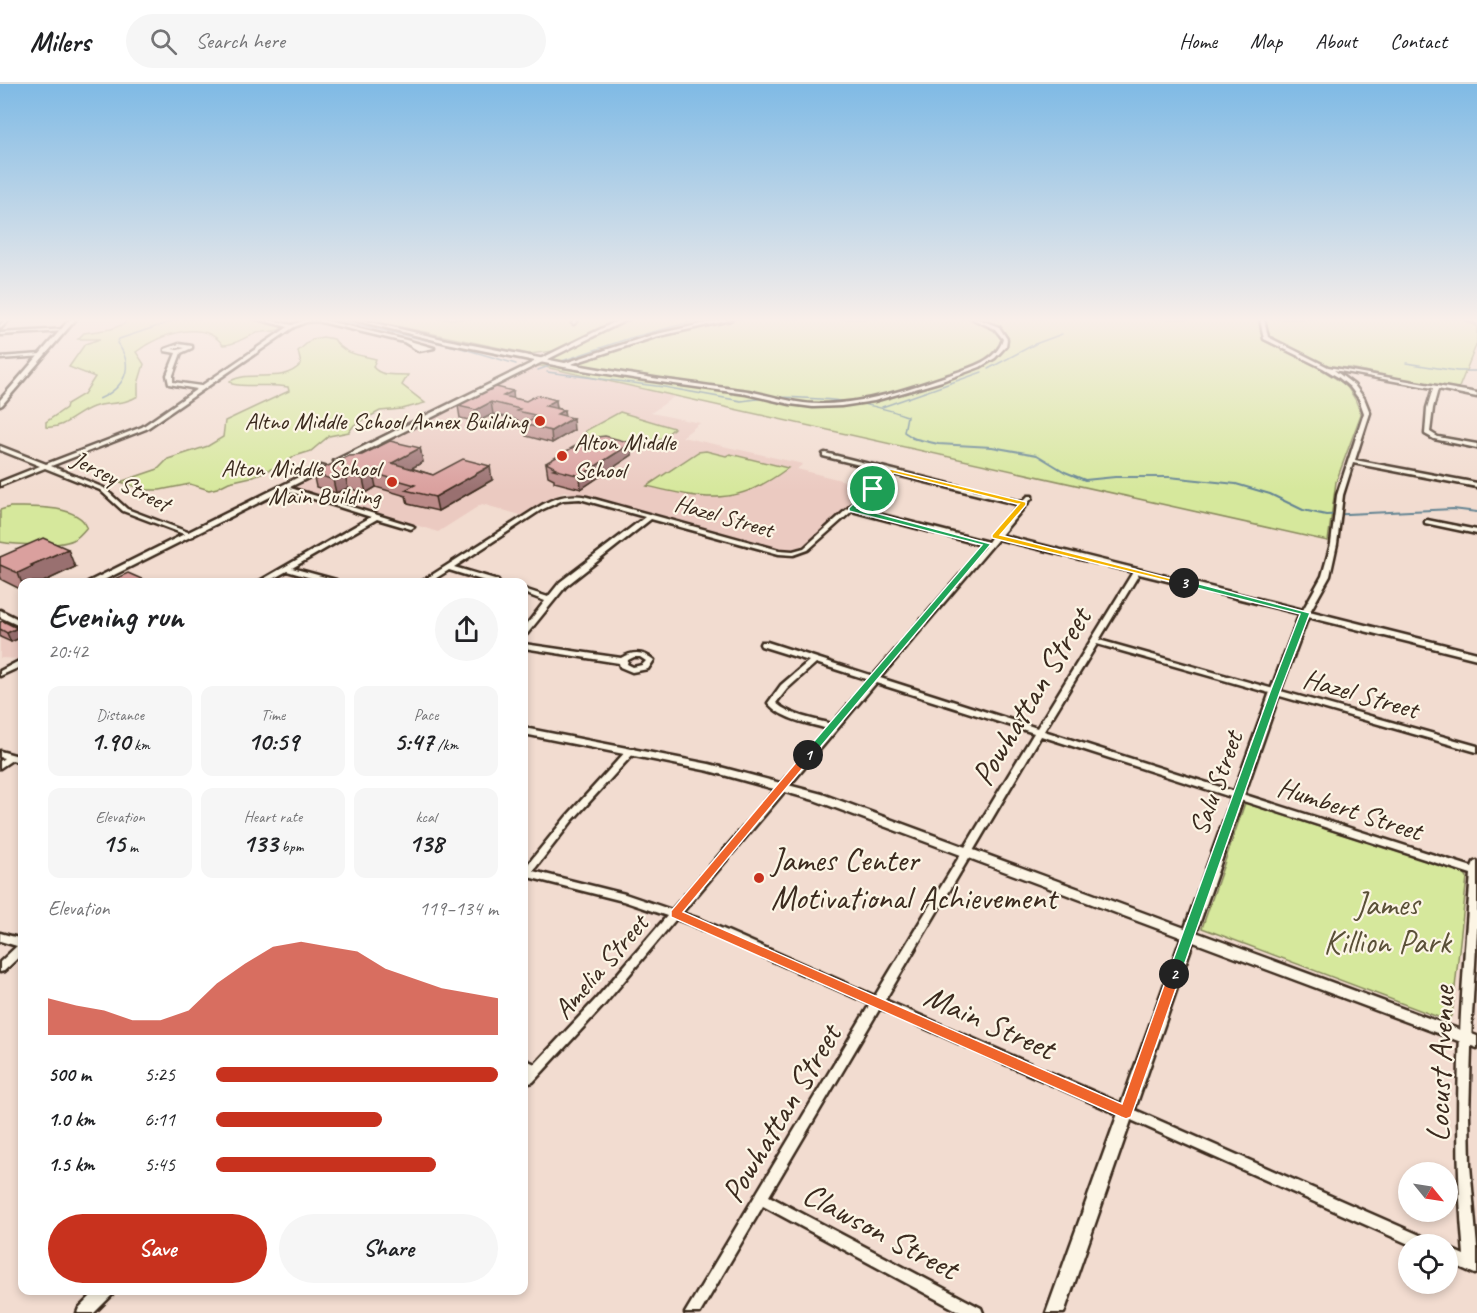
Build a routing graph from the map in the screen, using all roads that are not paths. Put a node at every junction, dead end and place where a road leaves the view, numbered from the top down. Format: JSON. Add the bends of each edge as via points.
{"nodes":[{"id":1,"x":24,"y":376,"type":"edge"},
{"id":2,"x":170,"y":376,"type":"edge"},
{"id":3,"x":219,"y":376,"type":"edge"},
{"id":4,"x":507,"y":376,"type":"edge"},
{"id":5,"x":627,"y":376,"type":"edge"},
{"id":6,"x":947,"y":376,"type":"edge"},
{"id":7,"x":1336,"y":376,"type":"edge"},
{"id":8,"x":1373,"y":376,"type":"edge"},
{"id":9,"x":1436,"y":387,"type":"junction"},
{"id":10,"x":202,"y":388,"type":"junction"},
{"id":11,"x":1477,"y":395,"type":"edge"},
{"id":12,"x":0,"y":404,"type":"edge"},
{"id":13,"x":1477,"y":446,"type":"edge"},
{"id":14,"x":0,"y":448,"type":"edge"},
{"id":15,"x":825,"y":455,"type":"dead end"},
{"id":16,"x":1351,"y":461,"type":"junction"},
{"id":17,"x":47,"y":466,"type":"junction"},
{"id":18,"x":893,"y":471,"type":"junction"},
{"id":19,"x":0,"y":484,"type":"edge"},
{"id":20,"x":1477,"y":485,"type":"edge"},
{"id":21,"x":284,"y":488,"type":"junction"},
{"id":22,"x":851,"y":509,"type":"junction"},
{"id":23,"x":651,"y":516,"type":"junction"},
{"id":24,"x":375,"y":518,"type":"junction"},
{"id":25,"x":1428,"y":522,"type":"dead end"},
{"id":26,"x":411,"y":527,"type":"dead end"},
{"id":27,"x":1477,"y":532,"type":"edge"},
{"id":28,"x":191,"y":535,"type":"junction"},
{"id":29,"x":995,"y":536,"type":"junction"},
{"id":30,"x":987,"y":544,"type":"junction"},
{"id":31,"x":448,"y":567,"type":"junction"},
{"id":32,"x":286,"y":568,"type":"junction"},
{"id":33,"x":1137,"y":571,"type":"junction"},
{"id":34,"x":101,"y":578,"type":"edge"},
{"id":35,"x":269,"y":578,"type":"edge"},
{"id":36,"x":320,"y":578,"type":"edge"},
{"id":37,"x":431,"y":578,"type":"edge"},
{"id":38,"x":482,"y":578,"type":"edge"},
{"id":39,"x":528,"y":592,"type":"edge"},
{"id":40,"x":549,"y":600,"type":"junction"},
{"id":41,"x":0,"y":613,"type":"edge"},
{"id":42,"x":1305,"y":613,"type":"junction"},
{"id":43,"x":18,"y":619,"type":"edge"},
{"id":44,"x":18,"y":621,"type":"edge"},
{"id":45,"x":0,"y":627,"type":"edge"},
{"id":46,"x":528,"y":627,"type":"edge"},
{"id":47,"x":1095,"y":641,"type":"junction"},
{"id":48,"x":764,"y":644,"type":"dead end"},
{"id":49,"x":528,"y":647,"type":"edge"},
{"id":50,"x":1477,"y":656,"type":"edge"},
{"id":51,"x":815,"y":660,"type":"junction"},
{"id":52,"x":623,"y":661,"type":"dead end"},
{"id":53,"x":18,"y":665,"type":"edge"},
{"id":54,"x":0,"y":674,"type":"edge"},
{"id":55,"x":873,"y":679,"type":"junction"},
{"id":56,"x":1275,"y":692,"type":"junction"},
{"id":57,"x":832,"y":727,"type":"junction"},
{"id":58,"x":528,"y":732,"type":"edge"},
{"id":59,"x":1039,"y":732,"type":"junction"},
{"id":60,"x":1477,"y":749,"type":"edge"},
{"id":61,"x":631,"y":751,"type":"junction"},
{"id":62,"x":0,"y":754,"type":"edge"},
{"id":63,"x":11,"y":757,"type":"junction"},
{"id":64,"x":18,"y":759,"type":"edge"},
{"id":65,"x":0,"y":765,"type":"edge"},
{"id":66,"x":782,"y":786,"type":"junction"},
{"id":67,"x":1238,"y":796,"type":"junction"},
{"id":68,"x":967,"y":853,"type":"junction"},
{"id":69,"x":1477,"y":864,"type":"edge"},
{"id":70,"x":528,"y":868,"type":"edge"},
{"id":71,"x":1477,"y":872,"type":"edge"},
{"id":72,"x":528,"y":874,"type":"edge"},
{"id":73,"x":675,"y":914,"type":"junction"},
{"id":74,"x":1188,"y":935,"type":"junction"},
{"id":75,"x":0,"y":937,"type":"edge"},
{"id":76,"x":18,"y":942,"type":"edge"},
{"id":77,"x":18,"y":952,"type":"edge"},
{"id":78,"x":0,"y":968,"type":"edge"},
{"id":79,"x":878,"y":1003,"type":"junction"},
{"id":80,"x":1471,"y":1040,"type":"edge"},
{"id":81,"x":529,"y":1070,"type":"edge"},
{"id":82,"x":1126,"y":1112,"type":"junction"},
{"id":83,"x":760,"y":1198,"type":"junction"},
{"id":84,"x":1401,"y":1234,"type":"edge"},
{"id":85,"x":1458,"y":1260,"type":"edge"},
{"id":86,"x":1474,"y":1267,"type":"edge"},
{"id":87,"x":102,"y":1295,"type":"edge"},
{"id":88,"x":84,"y":1313,"type":"edge"},
{"id":89,"x":692,"y":1313,"type":"edge"},
{"id":90,"x":976,"y":1313,"type":"edge"},
{"id":91,"x":1055,"y":1313,"type":"edge"}],
"edges":[{"from":1,"to":12,"type":"main road"},
{"from":2,"to":10,"type":"street","via":[[171,383]]},
{"from":3,"to":10,"type":"street"},
{"from":4,"to":21,"type":"main road"},
{"from":5,"to":6,"type":"street","via":[[744,392],[797,404],[839,405]]},
{"from":7,"to":16,"type":"street","name":"Salu Street","via":[[1350,385],[1366,407],[1367,418]]},
{"from":8,"to":9,"type":"street"},
{"from":9,"to":11,"type":"street"},
{"from":9,"to":13,"type":"street","via":[[1429,435]]},
{"from":10,"to":17,"type":"street","via":[[139,430]]},
{"from":14,"to":17,"type":"street","name":"Jersey Street"},
{"from":15,"to":18,"type":"street"},
{"from":16,"to":20,"type":"street"},
{"from":16,"to":42,"type":"street","name":"Salu Street","via":[[1340,495],[1326,576]]},
{"from":17,"to":19,"type":"street"},
{"from":17,"to":28,"type":"street","name":"Jersey Street","via":[[102,489],[125,510]]},
{"from":18,"to":22,"type":"street"},
{"from":18,"to":29,"type":"street","name":"Amelia Street","via":[[1026,500]]},
{"from":21,"to":24,"type":"street"},
{"from":21,"to":28,"type":"main road"},
{"from":22,"to":23,"type":"street","name":"Hazel Street","via":[[807,549],[797,552],[779,552]]},
{"from":22,"to":30,"type":"street"},
{"from":23,"to":31,"type":"street","name":"Hazel Street","via":[[587,499],[557,499]]},
{"from":23,"to":40,"type":"street","via":[[578,572]]},
{"from":24,"to":26,"type":"street"},
{"from":24,"to":32,"type":"street"},
{"from":25,"to":27,"type":"street"},
{"from":28,"to":34,"type":"main road"},
{"from":29,"to":30,"type":"street","name":"Amelia Street"},
{"from":29,"to":33,"type":"street"},
{"from":30,"to":55,"type":"street","name":"Amelia Street"},
{"from":31,"to":37,"type":"street"},
{"from":31,"to":38,"type":"street"},
{"from":32,"to":35,"type":"street"},
{"from":32,"to":36,"type":"street"},
{"from":33,"to":42,"type":"street"},
{"from":33,"to":47,"type":"street","name":"Powhattan Street"},
{"from":39,"to":40,"type":"street"},
{"from":40,"to":46,"type":"street"},
{"from":41,"to":43,"type":"main road"},
{"from":42,"to":50,"type":"main road"},
{"from":42,"to":56,"type":"main road","name":"Salu Street"},
{"from":44,"to":45,"type":"main road"},
{"from":47,"to":56,"type":"street","name":"Hazel Street"},
{"from":47,"to":59,"type":"street","name":"Powhattan Street"},
{"from":48,"to":51,"type":"street","name":"Humbert Street"},
{"from":49,"to":52,"type":"street"},
{"from":51,"to":55,"type":"street","name":"Humbert Street"},
{"from":51,"to":57,"type":"street","via":[[784,687],[772,704],[776,709]]},
{"from":53,"to":54,"type":"street"},
{"from":55,"to":57,"type":"street","name":"Amelia Street"},
{"from":55,"to":59,"type":"street","name":"Humbert Street"},
{"from":56,"to":60,"type":"street","name":"Hazel Street"},
{"from":56,"to":67,"type":"main road","name":"Salu Street"},
{"from":57,"to":66,"type":"street","name":"Amelia Street"},
{"from":58,"to":61,"type":"main road"},
{"from":59,"to":67,"type":"street","name":"Humbert Street"},
{"from":59,"to":68,"type":"street","name":"Powhattan Street"},
{"from":61,"to":66,"type":"main road"},
{"from":61,"to":70,"type":"street"},
{"from":62,"to":63,"type":"street"},
{"from":63,"to":64,"type":"street"},
{"from":63,"to":65,"type":"street"},
{"from":66,"to":68,"type":"main road"},
{"from":66,"to":73,"type":"street","name":"Amelia Street"},
{"from":67,"to":71,"type":"street","name":"Humbert Street"},
{"from":67,"to":74,"type":"main road","name":"Salu Street"},
{"from":68,"to":74,"type":"main road"},
{"from":68,"to":79,"type":"street","name":"Powhattan Street"},
{"from":69,"to":71,"type":"street","name":"Locust Avenue"},
{"from":71,"to":80,"type":"street","name":"Locust Avenue"},
{"from":72,"to":73,"type":"street","name":"Main Street"},
{"from":73,"to":79,"type":"street","name":"Main Street"},
{"from":73,"to":81,"type":"street","name":"Amelia Street","via":[[557,1050]]},
{"from":74,"to":80,"type":"main road"},
{"from":74,"to":82,"type":"main road","name":"Salu Street"},
{"from":75,"to":76,"type":"street"},
{"from":77,"to":78,"type":"street"},
{"from":79,"to":82,"type":"street","name":"Main Street"},
{"from":79,"to":83,"type":"street","name":"Powhattan Street"},
{"from":80,"to":86,"type":"street","name":"Locust Avenue","via":[[1465,1214]]},
{"from":82,"to":84,"type":"street","name":"Main Street"},
{"from":82,"to":91,"type":"main road","name":"Salu Street"},
{"from":83,"to":89,"type":"street","name":"Powhattan Street"},
{"from":83,"to":90,"type":"street","name":"Clawson Street"},
{"from":85,"to":86,"type":"street"},
{"from":87,"to":88,"type":"street"}]}
